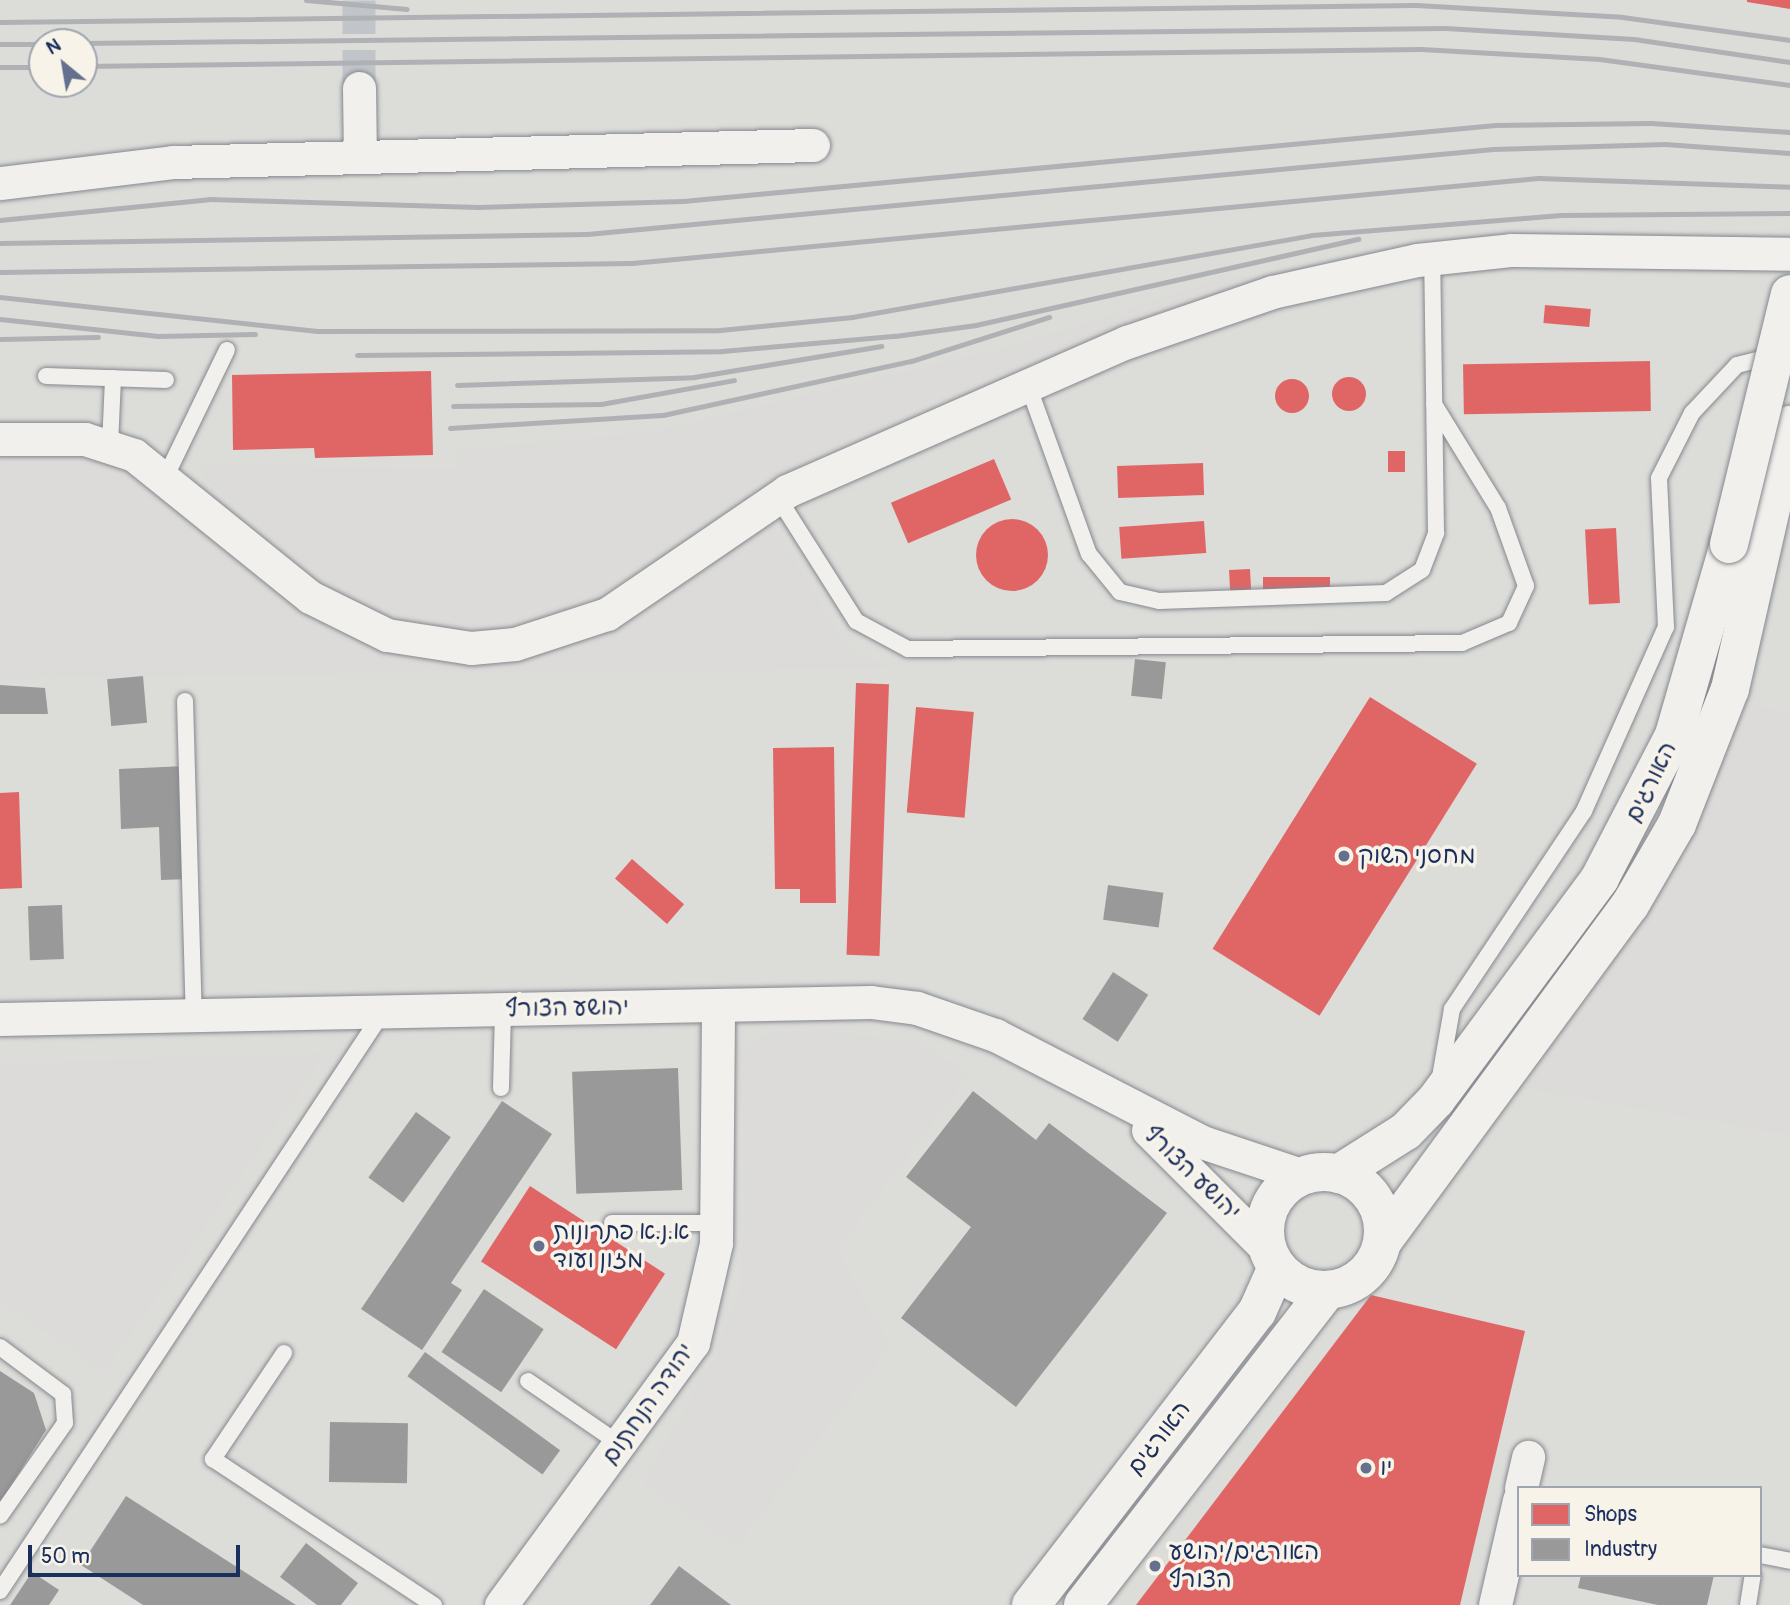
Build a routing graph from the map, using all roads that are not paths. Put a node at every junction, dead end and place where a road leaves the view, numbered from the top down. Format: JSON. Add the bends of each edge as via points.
{"nodes":[{"id":1,"x":359,"y":88,"type":"tunnel mouth"},
{"id":2,"x":813,"y":145,"type":"dead end"},
{"id":3,"x":360,"y":157,"type":"junction"},
{"id":4,"x":0,"y":183,"type":"edge"},
{"id":5,"x":1790,"y":254,"type":"edge"},
{"id":6,"x":1432,"y":259,"type":"junction"},
{"id":7,"x":1790,"y":294,"type":"edge"},
{"id":8,"x":227,"y":350,"type":"dead end"},
{"id":9,"x":1790,"y":352,"type":"edge"},
{"id":10,"x":46,"y":376,"type":"dead end"},
{"id":11,"x":113,"y":378,"type":"junction"},
{"id":12,"x":166,"y":380,"type":"dead end"},
{"id":13,"x":1028,"y":385,"type":"junction"},
{"id":14,"x":1434,"y":404,"type":"junction"},
{"id":15,"x":1790,"y":425,"type":"edge"},
{"id":16,"x":0,"y":439,"type":"edge"},
{"id":17,"x":110,"y":445,"type":"junction"},
{"id":18,"x":166,"y":476,"type":"junction"},
{"id":19,"x":777,"y":496,"type":"junction"},
{"id":20,"x":1744,"y":545,"type":"junction"},
{"id":21,"x":186,"y":701,"type":"dead end"},
{"id":22,"x":719,"y":1005,"type":"junction"},
{"id":23,"x":503,"y":1009,"type":"junction"},
{"id":24,"x":384,"y":1012,"type":"junction"},
{"id":25,"x":194,"y":1015,"type":"junction"},
{"id":26,"x":0,"y":1019,"type":"edge"},
{"id":27,"x":501,"y":1088,"type":"dead end"},
{"id":28,"x":1111,"y":1099,"type":"junction"},
{"id":29,"x":1436,"y":1100,"type":"junction"},
{"id":30,"x":1321,"y":1175,"type":"junction"},
{"id":31,"x":612,"y":1223,"type":"dead end"},
{"id":32,"x":716,"y":1223,"type":"junction"},
{"id":33,"x":1383,"y":1241,"type":"junction"},
{"id":34,"x":1273,"y":1258,"type":"junction"},
{"id":35,"x":1327,"y":1290,"type":"junction"},
{"id":36,"x":0,"y":1347,"type":"edge"},
{"id":37,"x":284,"y":1353,"type":"dead end"},
{"id":38,"x":528,"y":1381,"type":"dead end"},
{"id":39,"x":621,"y":1445,"type":"junction"},
{"id":40,"x":1517,"y":1509,"type":"edge"},
{"id":41,"x":0,"y":1516,"type":"edge"},
{"id":42,"x":1762,"y":1555,"type":"edge"},
{"id":43,"x":1790,"y":1561,"type":"edge"},
{"id":44,"x":1753,"y":1577,"type":"edge"},
{"id":45,"x":0,"y":1591,"type":"edge"},
{"id":46,"x":434,"y":1605,"type":"edge"},
{"id":47,"x":501,"y":1605,"type":"edge"},
{"id":48,"x":1031,"y":1605,"type":"edge"},
{"id":49,"x":1083,"y":1605,"type":"edge"},
{"id":50,"x":1495,"y":1605,"type":"edge"},
{"id":51,"x":1748,"y":1605,"type":"edge"}],
"edges":[{"from":1,"to":3,"type":"street"},
{"from":2,"to":3,"type":"street"},
{"from":3,"to":4,"type":"street","via":[[173,162]]},
{"from":5,"to":6,"type":"street","via":[[1558,247]]},
{"from":6,"to":13,"type":"street","via":[[1224,307]]},
{"from":6,"to":14,"type":"lane"},
{"from":7,"to":20,"type":"street","name":"האורגים","bridge":true},
{"from":8,"to":18,"type":"lane"},
{"from":9,"to":29,"type":"lane","via":[[1737,365],[1692,413],[1659,478],[1666,627],[1584,811],[1452,1009]]},
{"from":10,"to":11,"type":"lane"},
{"from":11,"to":12,"type":"lane"},
{"from":11,"to":17,"type":"lane"},
{"from":13,"to":14,"type":"lane","via":[[1093,563],[1120,592],[1159,601],[1362,598],[1406,584],[1427,562],[1437,533]]},
{"from":13,"to":19,"type":"street"},
{"from":14,"to":19,"type":"lane","via":[[1498,508],[1526,586],[1509,624],[1452,644],[908,649],[879,639],[856,621]]},
{"from":15,"to":20,"type":"street","name":"האורגים"},
{"from":16,"to":17,"type":"street","via":[[71,438]]},
{"from":17,"to":18,"type":"street"},
{"from":18,"to":19,"type":"street","via":[[275,570],[347,619],[428,645],[471,648],[560,633],[607,614]]},
{"from":20,"to":29,"type":"street","name":"האורגים","via":[[1648,792],[1600,878]]},
{"from":20,"to":33,"type":"street","name":"האורגים","via":[[1730,689],[1677,824],[1630,905]]},
{"from":21,"to":25,"type":"lane"},
{"from":22,"to":23,"type":"street","name":"יהושע הצורף"},
{"from":22,"to":28,"type":"street","name":"יהושע הצורף","via":[[871,1002],[917,1008],[1032,1051]]},
{"from":22,"to":32,"type":"street","name":"יהודה הנחתום"},
{"from":23,"to":24,"type":"street","name":"יהושע הצורף"},
{"from":23,"to":27,"type":"lane"},
{"from":24,"to":25,"type":"street","name":"יהושע הצורף"},
{"from":24,"to":45,"type":"lane"},
{"from":25,"to":26,"type":"street","name":"יהושע הצורף"},
{"from":28,"to":30,"type":"street","name":"יהושע הצורף","via":[[1202,1142]]},
{"from":28,"to":34,"type":"street","name":"יהושע הצורף","via":[[1177,1154]]},
{"from":29,"to":30,"type":"street","name":"האורגים","via":[[1406,1131]]},
{"from":30,"to":33,"type":"street","via":[[1373,1198]]},
{"from":30,"to":34,"type":"street","via":[[1276,1197],[1268,1212]]},
{"from":31,"to":32,"type":"lane"},
{"from":32,"to":39,"type":"street","name":"יהודה הנחתום","via":[[707,1298],[693,1343]]},
{"from":33,"to":35,"type":"street","via":[[1363,1275]]},
{"from":34,"to":35,"type":"street","via":[[1300,1284]]},
{"from":34,"to":48,"type":"street","name":"האורגים","via":[[1257,1312]]},
{"from":35,"to":49,"type":"street","name":"האורגים"},
{"from":36,"to":41,"type":"lane","via":[[63,1394],[65,1423]]},
{"from":37,"to":46,"type":"lane","via":[[213,1459]]},
{"from":38,"to":39,"type":"lane"},
{"from":39,"to":47,"type":"street","name":"יהודה הנחתום"},
{"from":40,"to":50,"type":"street"},
{"from":42,"to":43,"type":"lane"},
{"from":44,"to":51,"type":"lane"}]}
